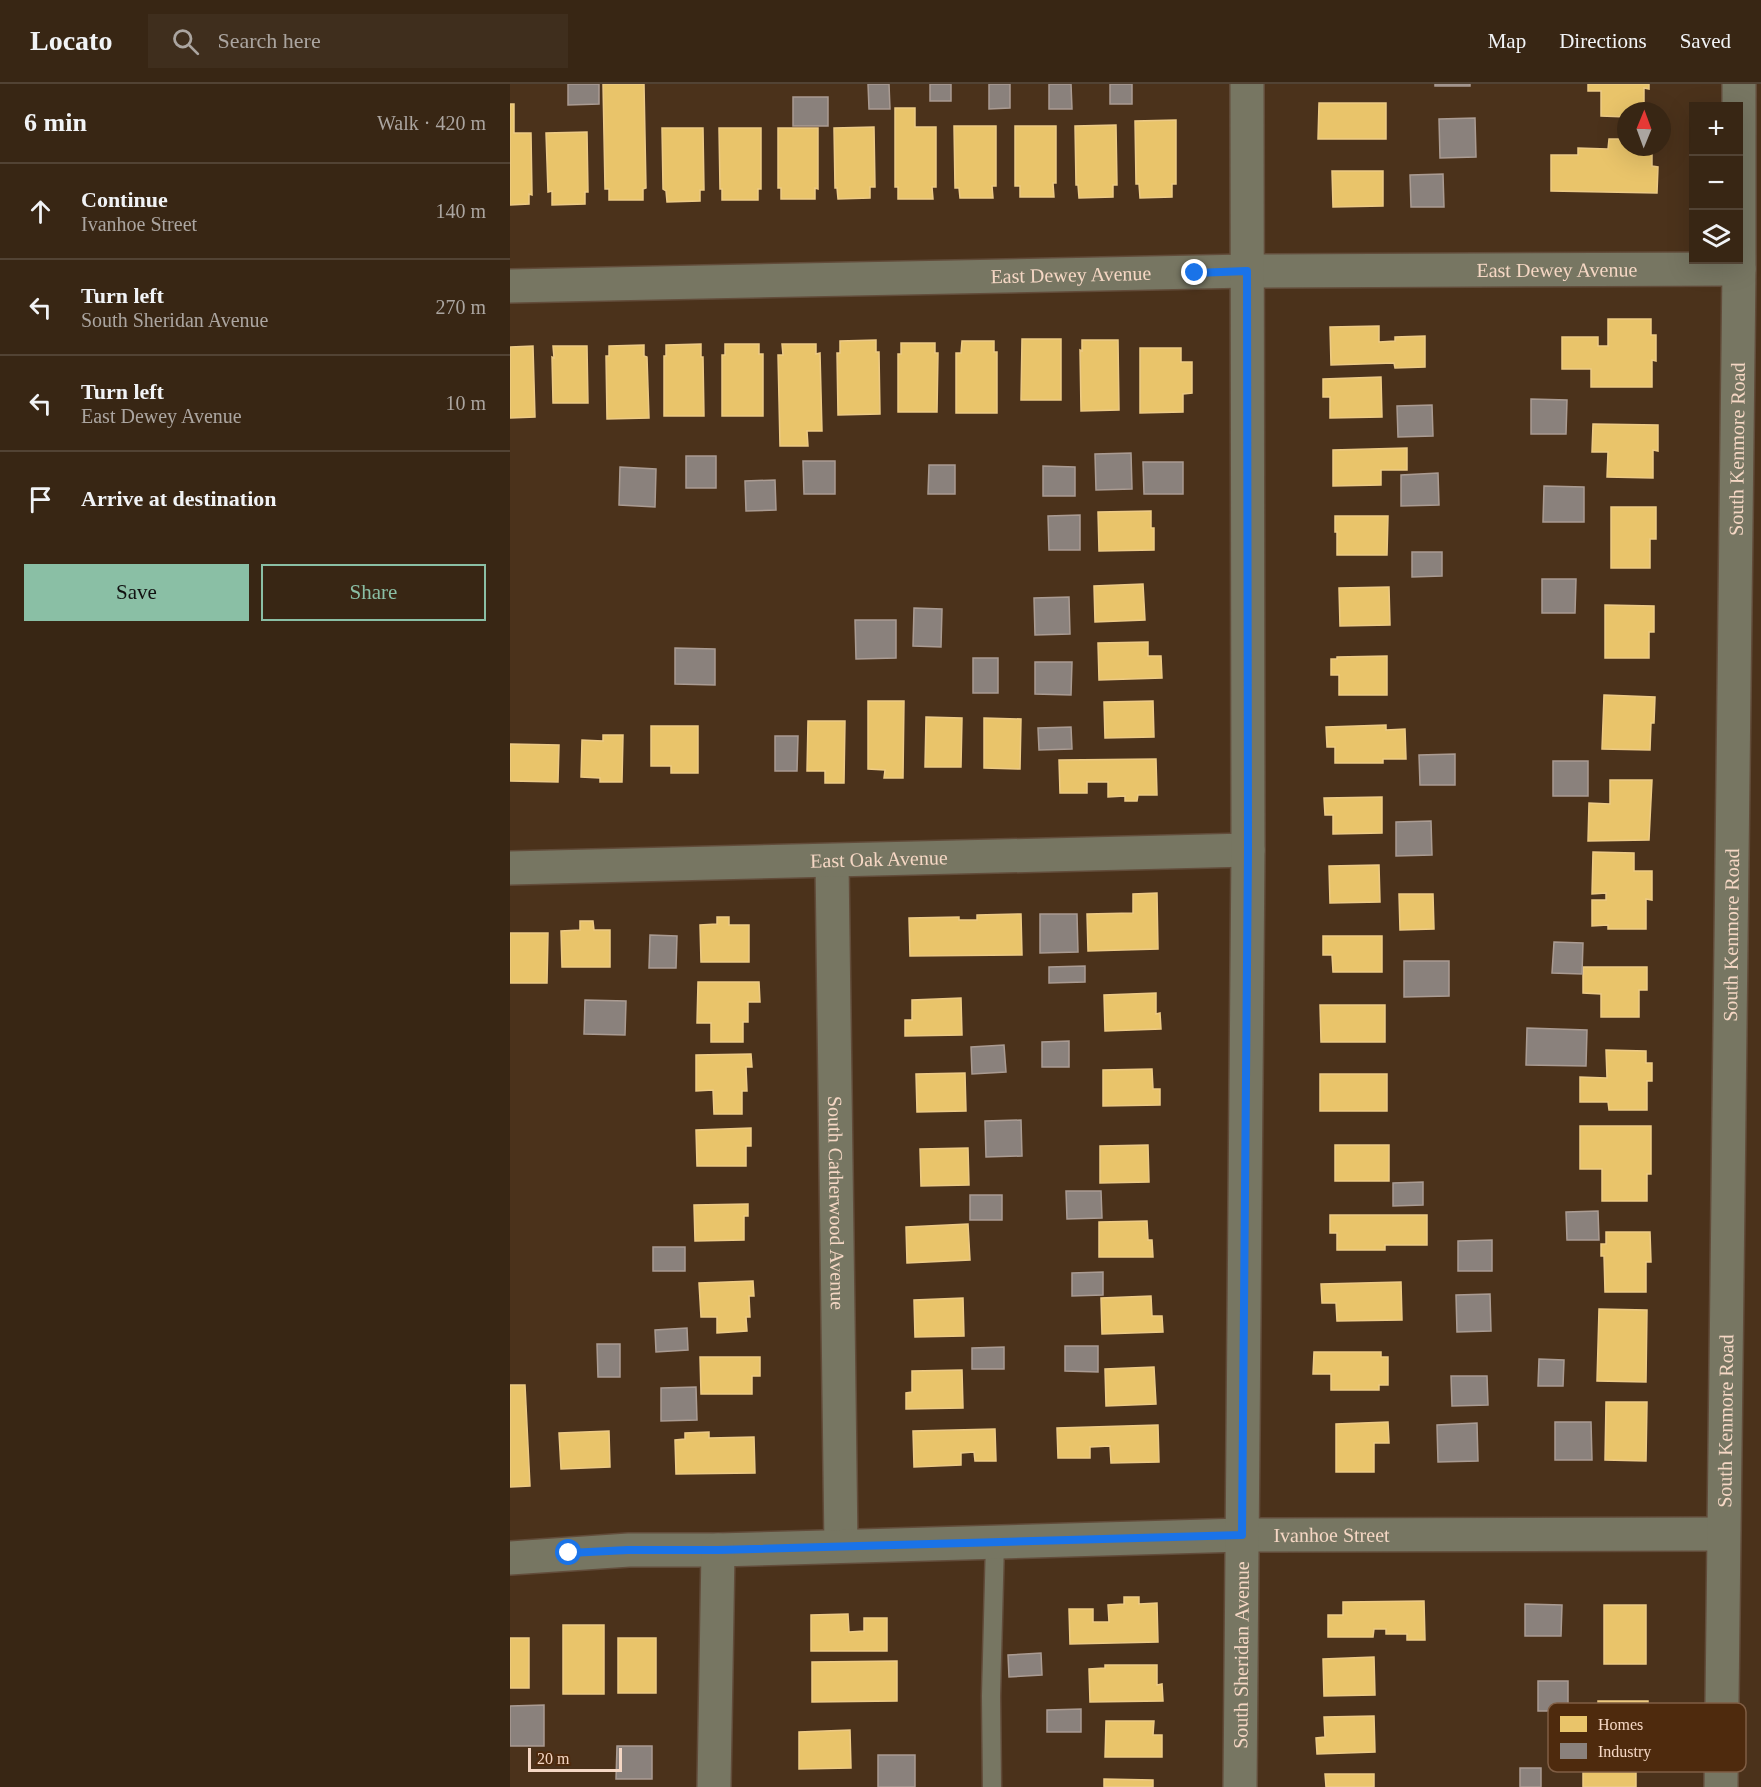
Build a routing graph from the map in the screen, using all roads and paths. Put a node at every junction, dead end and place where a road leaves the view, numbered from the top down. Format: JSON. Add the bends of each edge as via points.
{"nodes":[{"id":1,"x":1247,"y":84,"type":"edge"},
{"id":2,"x":1739,"y":84,"type":"edge"},
{"id":3,"x":1739,"y":269,"type":"junction"},
{"id":4,"x":1247,"y":271,"type":"junction"},
{"id":5,"x":510,"y":285,"type":"edge"},
{"id":6,"x":1248,"y":850,"type":"junction"},
{"id":7,"x":832,"y":861,"type":"junction"},
{"id":8,"x":510,"y":868,"type":"edge"},
{"id":9,"x":1723,"y":1534,"type":"junction"},
{"id":10,"x":1242,"y":1535,"type":"junction"},
{"id":11,"x":995,"y":1542,"type":"junction"},
{"id":12,"x":841,"y":1546,"type":"junction"},
{"id":13,"x":718,"y":1550,"type":"junction"},
{"id":14,"x":510,"y":1558,"type":"edge"},
{"id":15,"x":1722,"y":1703,"type":"edge"},
{"id":16,"x":1721,"y":1772,"type":"edge"},
{"id":17,"x":714,"y":1787,"type":"edge"},
{"id":18,"x":992,"y":1787,"type":"edge"},
{"id":19,"x":1240,"y":1787,"type":"edge"},
{"id":20,"x":1721,"y":1787,"type":"edge"}],
"edges":[{"from":1,"to":4,"type":"street","name":"South Sheridan Avenue"},
{"from":2,"to":3,"type":"street","name":"South Kenmore Road"},
{"from":3,"to":4,"type":"street","name":"East Dewey Avenue"},
{"from":3,"to":9,"type":"street","name":"South Kenmore Road"},
{"from":4,"to":5,"type":"street","name":"East Dewey Avenue"},
{"from":4,"to":6,"type":"street","name":"South Sheridan Avenue"},
{"from":6,"to":7,"type":"street","name":"East Oak Avenue"},
{"from":6,"to":10,"type":"street","name":"South Sheridan Avenue"},
{"from":7,"to":8,"type":"street","name":"East Oak Avenue"},
{"from":7,"to":12,"type":"street","name":"South Catherwood Avenue"},
{"from":9,"to":10,"type":"street","name":"Ivanhoe Street"},
{"from":9,"to":15,"type":"street","name":"South Kenmore Road"},
{"from":10,"to":11,"type":"street","name":"Ivanhoe Street"},
{"from":10,"to":19,"type":"street","name":"South Sheridan Avenue"},
{"from":11,"to":12,"type":"street","name":"Ivanhoe Street"},
{"from":11,"to":18,"type":"lane"},
{"from":12,"to":13,"type":"street","name":"Ivanhoe Street"},
{"from":13,"to":14,"type":"street","name":"Ivanhoe Street","via":[[599,1551]]},
{"from":13,"to":17,"type":"street"},
{"from":16,"to":20,"type":"street","name":"South Kenmore Road"}]}
